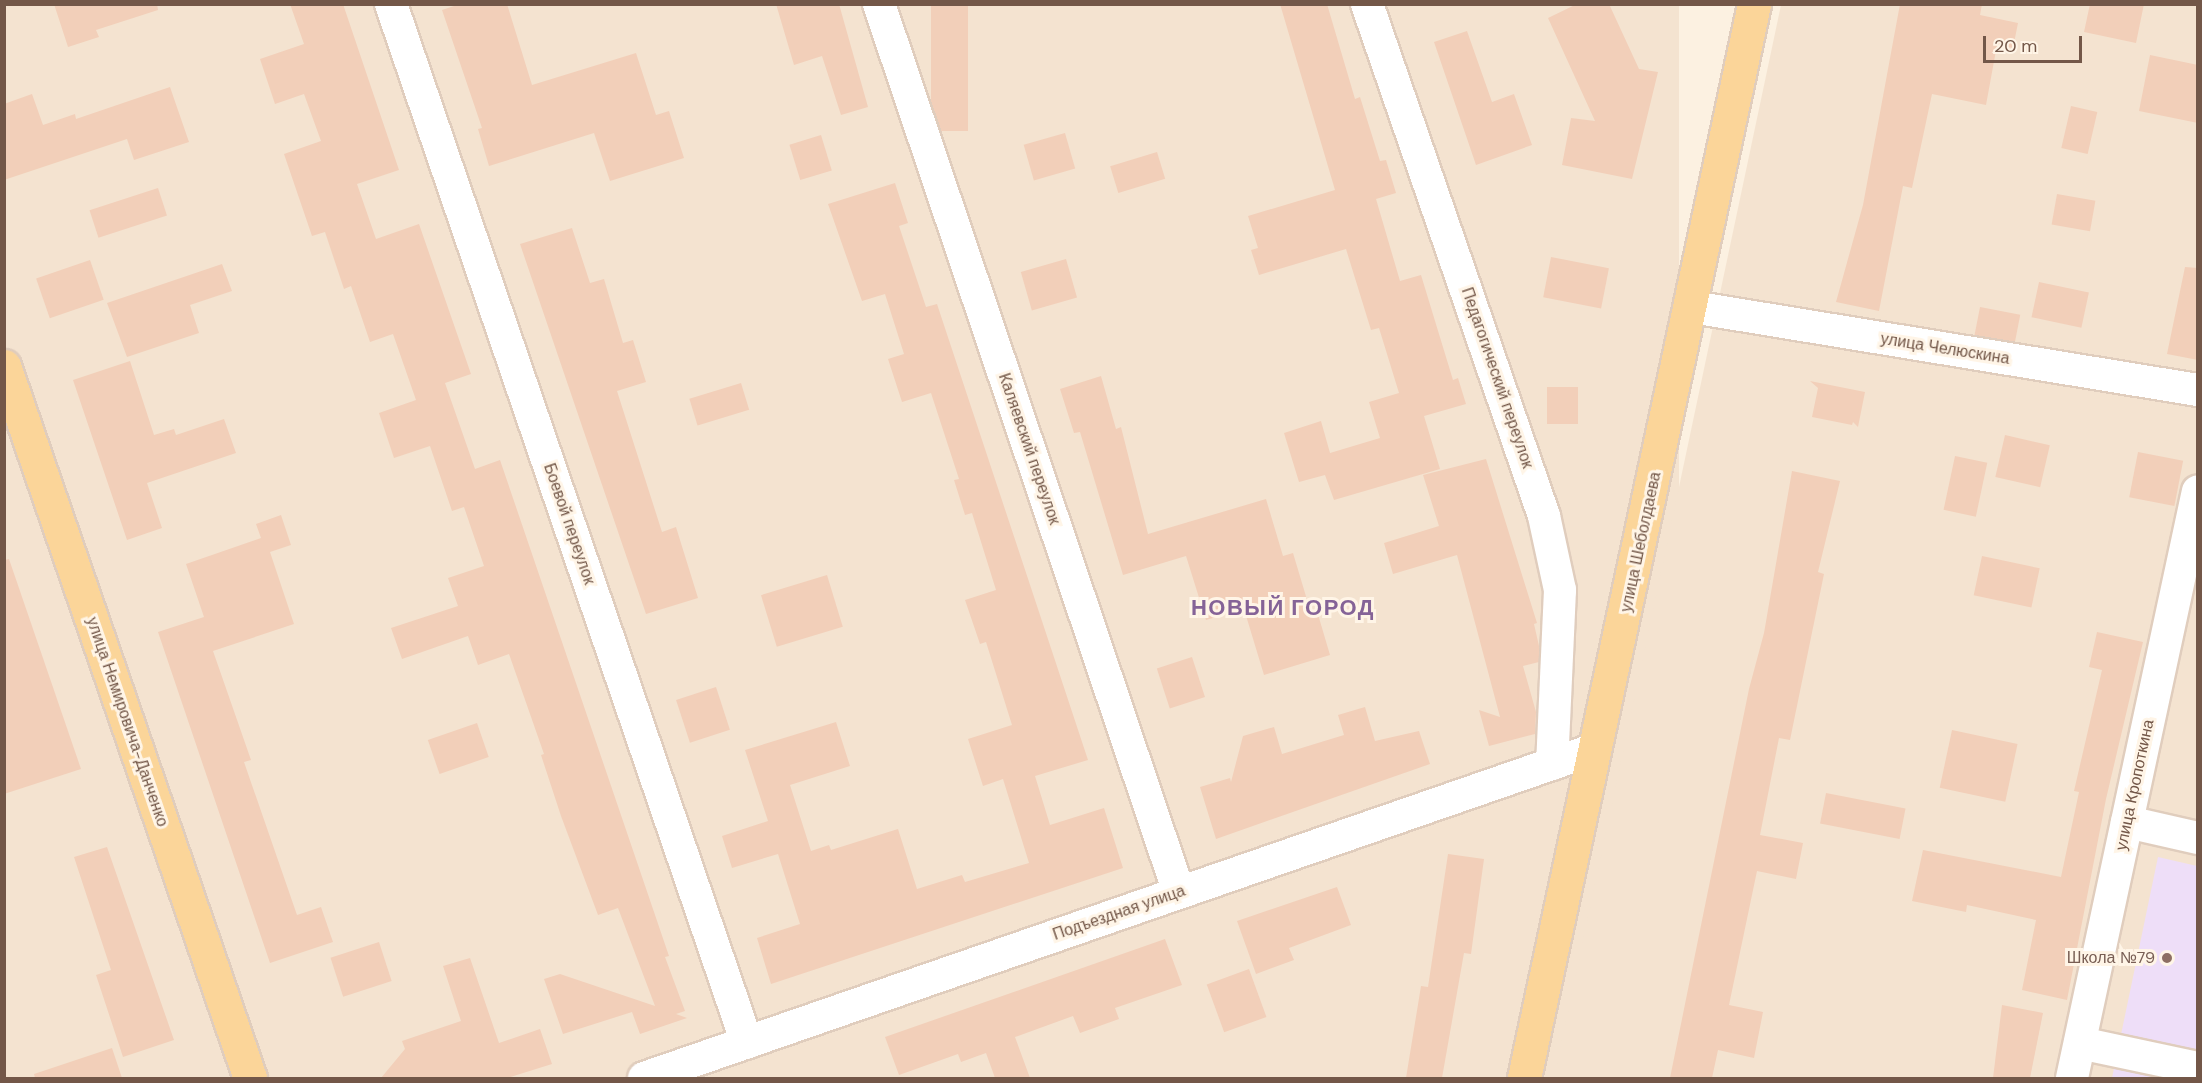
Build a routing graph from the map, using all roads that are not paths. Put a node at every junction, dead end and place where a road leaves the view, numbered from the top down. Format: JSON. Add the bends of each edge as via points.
{"nodes":[{"id":1,"x":391,"y":4,"type":"edge"},
{"id":2,"x":879,"y":4,"type":"edge"},
{"id":3,"x":1367,"y":4,"type":"edge"},
{"id":4,"x":1754,"y":4,"type":"edge"},
{"id":5,"x":1692,"y":307,"type":"junction"},
{"id":6,"x":4,"y":366,"type":"edge"},
{"id":7,"x":2198,"y":390,"type":"edge"},
{"id":8,"x":2198,"y":491,"type":"edge"},
{"id":9,"x":1595,"y":749,"type":"junction"},
{"id":10,"x":1552,"y":764,"type":"junction"},
{"id":11,"x":2127,"y":822,"type":"junction"},
{"id":12,"x":2198,"y":838,"type":"edge"},
{"id":13,"x":1179,"y":892,"type":"junction"},
{"id":14,"x":2080,"y":1042,"type":"junction"},
{"id":15,"x":747,"y":1043,"type":"junction"},
{"id":16,"x":2198,"y":1068,"type":"edge"},
{"id":17,"x":250,"y":1078,"type":"edge"},
{"id":18,"x":644,"y":1078,"type":"edge"},
{"id":19,"x":1524,"y":1078,"type":"edge"},
{"id":20,"x":2072,"y":1078,"type":"edge"}],
"edges":[{"from":1,"to":15,"type":"street","name":"Боевой переулок"},
{"from":2,"to":13,"type":"street","name":"Каляевский переулок"},
{"from":3,"to":10,"type":"street","name":"Педагогический переулок","via":[[1544,516],[1560,590]]},
{"from":4,"to":5,"type":"main road","name":"улица Шеболдаева"},
{"from":5,"to":7,"type":"street","name":"улица Челюскина"},
{"from":5,"to":9,"type":"main road","name":"улица Шеболдаева"},
{"from":6,"to":17,"type":"main road","name":"улица Немировича-Данченко"},
{"from":8,"to":11,"type":"street","name":"улица Кропоткина"},
{"from":9,"to":10,"type":"street","name":"Подъездная улица"},
{"from":9,"to":19,"type":"main road","name":"улица Шеболдаева"},
{"from":10,"to":13,"type":"street","name":"Подъездная улица"},
{"from":11,"to":12,"type":"street"},
{"from":11,"to":14,"type":"street","name":"улица Кропоткина"},
{"from":13,"to":15,"type":"street","name":"Подъездная улица"},
{"from":14,"to":16,"type":"street"},
{"from":14,"to":20,"type":"street","name":"улица Кропоткина"},
{"from":15,"to":18,"type":"street","name":"Подъездная улица"}]}
